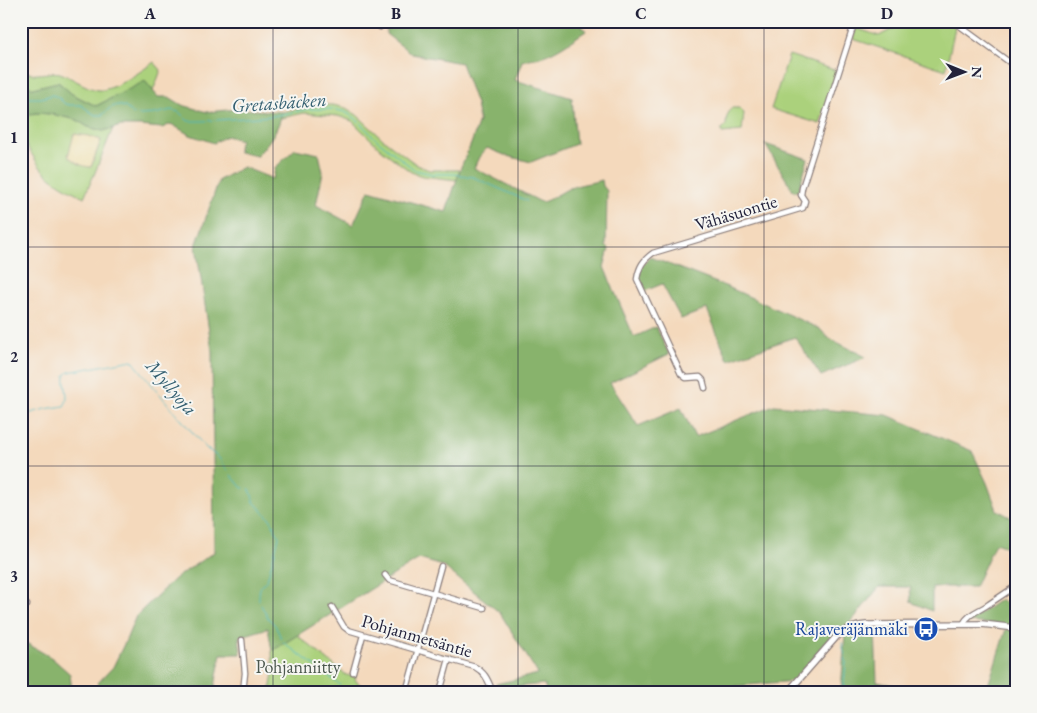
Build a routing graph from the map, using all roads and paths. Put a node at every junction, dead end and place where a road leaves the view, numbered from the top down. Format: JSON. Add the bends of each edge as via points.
{"nodes":[{"id":1,"x":370,"y":21,"type":"edge"},
{"id":2,"x":855,"y":21,"type":"edge"},
{"id":3,"x":953,"y":21,"type":"edge"},
{"id":4,"x":380,"y":27,"type":"dead end"},
{"id":5,"x":1016,"y":67,"type":"edge"},
{"id":6,"x":705,"y":388,"type":"dead end"},
{"id":7,"x":441,"y":566,"type":"dead end"},
{"id":8,"x":385,"y":575,"type":"dead end"},
{"id":9,"x":1016,"y":586,"type":"edge"},
{"id":10,"x":433,"y":593,"type":"junction"},
{"id":11,"x":21,"y":605,"type":"edge"},
{"id":12,"x":27,"y":605,"type":"dead end"},
{"id":13,"x":332,"y":608,"type":"dead end"},
{"id":14,"x":484,"y":608,"type":"dead end"},
{"id":15,"x":963,"y":624,"type":"junction"},
{"id":16,"x":1016,"y":628,"type":"edge"},
{"id":17,"x":363,"y":635,"type":"junction"},
{"id":18,"x":242,"y":640,"type":"dead end"},
{"id":19,"x":417,"y":651,"type":"junction"},
{"id":20,"x":449,"y":659,"type":"junction"},
{"id":21,"x":352,"y":672,"type":"dead end"},
{"id":22,"x":242,"y":692,"type":"edge"},
{"id":23,"x":406,"y":692,"type":"edge"},
{"id":24,"x":440,"y":692,"type":"edge"},
{"id":25,"x":493,"y":692,"type":"edge"},
{"id":26,"x":788,"y":692,"type":"edge"}],
"edges":[{"from":1,"to":4,"type":"street"},
{"from":2,"to":6,"type":"street","name":"Vähäsuontie","via":[[802,188],[803,208],[653,252],[639,267],[637,279],[681,374],[686,378],[700,377]]},
{"from":3,"to":5,"type":"street"},
{"from":7,"to":10,"type":"street"},
{"from":8,"to":10,"type":"street","via":[[389,580]]},
{"from":9,"to":15,"type":"street","via":[[971,614]]},
{"from":10,"to":14,"type":"street"},
{"from":10,"to":19,"type":"street"},
{"from":11,"to":12,"type":"street"},
{"from":13,"to":17,"type":"street","name":"Pohjanmetsäntie","via":[[344,627]]},
{"from":15,"to":16,"type":"street"},
{"from":15,"to":26,"type":"street","via":[[851,627],[836,636]]},
{"from":17,"to":19,"type":"street","name":"Pohjanmetsäntie"},
{"from":17,"to":21,"type":"street"},
{"from":18,"to":22,"type":"street","via":[[246,673]]},
{"from":19,"to":20,"type":"street","name":"Pohjanmetsäntie"},
{"from":19,"to":23,"type":"street"},
{"from":20,"to":24,"type":"street"},
{"from":20,"to":25,"type":"street","name":"Pohjanmetsäntie","via":[[482,671]]}]}
